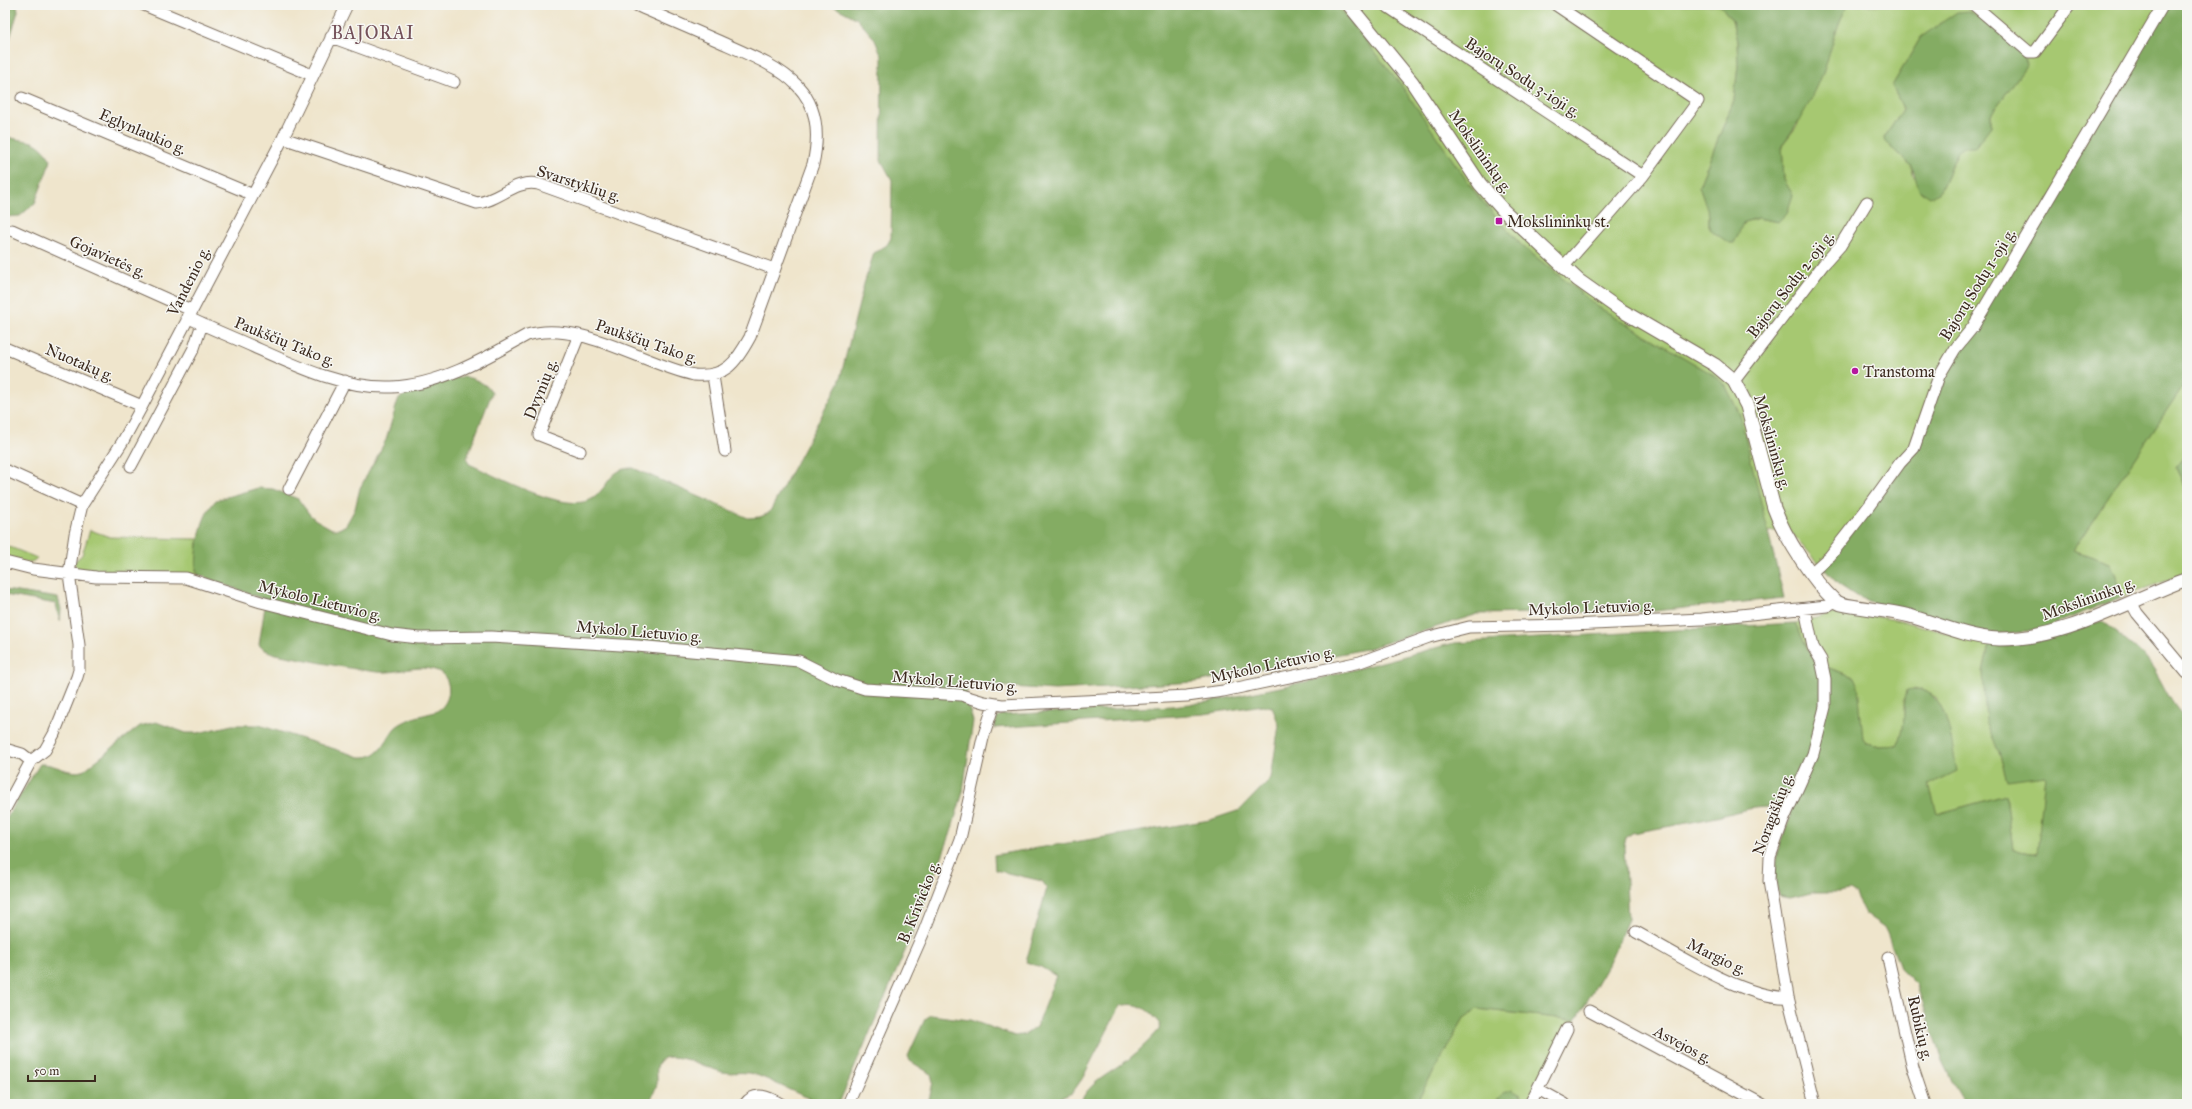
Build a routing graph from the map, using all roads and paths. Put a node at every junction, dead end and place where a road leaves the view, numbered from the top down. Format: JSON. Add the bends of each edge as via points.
{"nodes":[{"id":1,"x":144,"y":5,"type":"edge"},
{"id":2,"x":347,"y":5,"type":"edge"},
{"id":3,"x":636,"y":5,"type":"edge"},
{"id":4,"x":1349,"y":5,"type":"edge"},
{"id":5,"x":1385,"y":5,"type":"edge"},
{"id":6,"x":1556,"y":5,"type":"edge"},
{"id":7,"x":1974,"y":5,"type":"edge"},
{"id":8,"x":2070,"y":5,"type":"edge"},
{"id":9,"x":2163,"y":5,"type":"edge"},
{"id":10,"x":331,"y":37,"type":"junction"},
{"id":11,"x":312,"y":75,"type":"junction"},
{"id":12,"x":454,"y":82,"type":"dead end"},
{"id":13,"x":22,"y":98,"type":"dead end"},
{"id":14,"x":282,"y":138,"type":"junction"},
{"id":15,"x":1643,"y":176,"type":"junction"},
{"id":16,"x":251,"y":194,"type":"junction"},
{"id":17,"x":1867,"y":202,"type":"dead end"},
{"id":18,"x":12,"y":230,"type":"dead end"},
{"id":19,"x":1564,"y":266,"type":"junction"},
{"id":20,"x":774,"y":269,"type":"junction"},
{"id":21,"x":189,"y":313,"type":"junction"},
{"id":22,"x":202,"y":324,"type":"junction"},
{"id":23,"x":579,"y":335,"type":"junction"},
{"id":24,"x":5,"y":348,"type":"edge"},
{"id":25,"x":713,"y":376,"type":"junction"},
{"id":26,"x":345,"y":381,"type":"junction"},
{"id":27,"x":1734,"y":381,"type":"junction"},
{"id":28,"x":142,"y":406,"type":"junction"},
{"id":29,"x":580,"y":451,"type":"dead end"},
{"id":30,"x":725,"y":451,"type":"dead end"},
{"id":31,"x":131,"y":466,"type":"dead end"},
{"id":32,"x":5,"y":470,"type":"edge"},
{"id":33,"x":289,"y":489,"type":"dead end"},
{"id":34,"x":82,"y":505,"type":"junction"},
{"id":35,"x":5,"y":562,"type":"edge"},
{"id":36,"x":1812,"y":572,"type":"junction"},
{"id":37,"x":69,"y":574,"type":"junction"},
{"id":38,"x":2187,"y":578,"type":"edge"},
{"id":39,"x":1835,"y":601,"type":"junction"},
{"id":40,"x":2131,"y":602,"type":"junction"},
{"id":41,"x":1805,"y":609,"type":"junction"},
{"id":42,"x":2187,"y":674,"type":"edge"},
{"id":43,"x":994,"y":704,"type":"junction"},
{"id":44,"x":5,"y":749,"type":"edge"},
{"id":45,"x":31,"y":761,"type":"junction"},
{"id":46,"x":5,"y":809,"type":"edge"},
{"id":47,"x":1636,"y":932,"type":"dead end"},
{"id":48,"x":1888,"y":958,"type":"dead end"},
{"id":49,"x":1788,"y":997,"type":"junction"},
{"id":50,"x":1589,"y":1011,"type":"dead end"},
{"id":51,"x":1567,"y":1029,"type":"dead end"},
{"id":52,"x":1538,"y":1089,"type":"junction"},
{"id":53,"x":746,"y":1102,"type":"edge"},
{"id":54,"x":781,"y":1104,"type":"edge"},
{"id":55,"x":848,"y":1104,"type":"edge"},
{"id":56,"x":1530,"y":1104,"type":"edge"},
{"id":57,"x":1565,"y":1104,"type":"edge"},
{"id":58,"x":1762,"y":1104,"type":"edge"},
{"id":59,"x":1815,"y":1104,"type":"edge"},
{"id":60,"x":1925,"y":1104,"type":"edge"}],
"edges":[{"from":1,"to":11,"type":"street"},
{"from":2,"to":10,"type":"street","name":"Vandenio g."},
{"from":3,"to":20,"type":"street","name":"Paukščių Tako g.","via":[[776,68],[800,88],[810,102],[818,136],[813,164]]},
{"from":4,"to":19,"type":"street","name":"Mokslininkų g.","via":[[1412,82],[1491,198]]},
{"from":5,"to":15,"type":"street","name":"Bajorų Sodų 3-ioji g."},
{"from":6,"to":15,"type":"street","via":[[1698,101]]},
{"from":7,"to":8,"type":"street","via":[[2029,52],[2035,52]]},
{"from":9,"to":36,"type":"street","name":"Bajorų Sodų 1-oji g.","via":[[1973,327],[1946,363],[1914,448],[1895,469],[1830,556]]},
{"from":10,"to":11,"type":"street","name":"Vandenio g."},
{"from":10,"to":12,"type":"street"},
{"from":11,"to":14,"type":"street","name":"Vandenio g."},
{"from":13,"to":16,"type":"street","name":"Eglynlaukio g."},
{"from":14,"to":16,"type":"street","name":"Vandenio g."},
{"from":14,"to":20,"type":"street","name":"Svarstyklių g.","via":[[477,203],[488,202],[525,183],[538,184]]},
{"from":15,"to":19,"type":"street"},
{"from":16,"to":21,"type":"street","name":"Vandenio g."},
{"from":17,"to":27,"type":"street","name":"Bajorų Sodų 2-oji g.","via":[[1840,246],[1822,265]]},
{"from":18,"to":21,"type":"street","name":"Gojavietės g."},
{"from":19,"to":27,"type":"street","name":"Mokslininkų g.","via":[[1578,280],[1619,309],[1715,366]]},
{"from":20,"to":25,"type":"street","name":"Paukščių Tako g.","via":[[754,327],[742,352],[728,368]]},
{"from":21,"to":22,"type":"street","name":"Paukščių Tako g."},
{"from":21,"to":28,"type":"street","name":"Vandenio g."},
{"from":22,"to":26,"type":"street","name":"Paukščių Tako g.","via":[[295,366]]},
{"from":22,"to":31,"type":"street","via":[[194,348]]},
{"from":23,"to":25,"type":"street","name":"Paukščių Tako g.","via":[[683,373]]},
{"from":23,"to":26,"type":"street","name":"Paukščių Tako g.","via":[[556,331],[541,331],[527,335],[439,379],[423,383],[392,387]]},
{"from":23,"to":29,"type":"street","name":"Dvynių g.","via":[[539,435]]},
{"from":24,"to":28,"type":"street","name":"Nuotakų g."},
{"from":25,"to":30,"type":"street"},
{"from":26,"to":33,"type":"street"},
{"from":27,"to":36,"type":"street","name":"Mokslininkų g.","via":[[1747,406],[1780,523]]},
{"from":28,"to":34,"type":"street","name":"Vandenio g."},
{"from":32,"to":34,"type":"street"},
{"from":34,"to":37,"type":"street","name":"Vandenio g."},
{"from":35,"to":37,"type":"street","name":"Mykolo Lietuvio g."},
{"from":36,"to":39,"type":"street","name":"Mokslininkų g."},
{"from":37,"to":43,"type":"street","name":"Mykolo Lietuvio g.","via":[[96,577],[186,578],[261,602],[392,635],[491,637],[637,646],[799,661],[837,680],[865,689],[961,695]]},
{"from":37,"to":45,"type":"street","name":"Vandenio g.","via":[[79,645],[79,670],[54,734],[45,750]]},
{"from":38,"to":40,"type":"street","name":"Mokslininkų g."},
{"from":39,"to":40,"type":"street","name":"Mokslininkų g.","via":[[1908,616],[1984,638],[1996,639],[2050,632]]},
{"from":39,"to":41,"type":"street","name":"Mykolo Lietuvio g.","via":[[1827,606]]},
{"from":40,"to":42,"type":"street","via":[[2137,613]]},
{"from":41,"to":43,"type":"street","name":"Mykolo Lietuvio g.","via":[[1702,619],[1572,625],[1469,626],[1429,637],[1360,662],[1223,691],[1147,699]]},
{"from":41,"to":49,"type":"street","name":"Noragiškių g.","via":[[1813,647],[1821,660],[1825,679],[1825,707],[1813,754],[1770,857],[1768,881]]},
{"from":43,"to":55,"type":"street","name":"B. Krivicko g.","via":[[983,738],[960,840],[923,934]]},
{"from":44,"to":45,"type":"street","via":[[22,754]]},
{"from":45,"to":46,"type":"street"},
{"from":47,"to":49,"type":"street","name":"Margio g.","via":[[1723,980],[1772,997]]},
{"from":48,"to":60,"type":"street","name":"Rubikių g.","via":[[1913,1068]]},
{"from":49,"to":59,"type":"street","name":"Noragiškių g."},
{"from":50,"to":58,"type":"street","name":"Asvejos g."},
{"from":51,"to":52,"type":"street"},
{"from":52,"to":56,"type":"street"},
{"from":52,"to":57,"type":"street"},
{"from":53,"to":54,"type":"street","via":[[759,1095]]}]}
